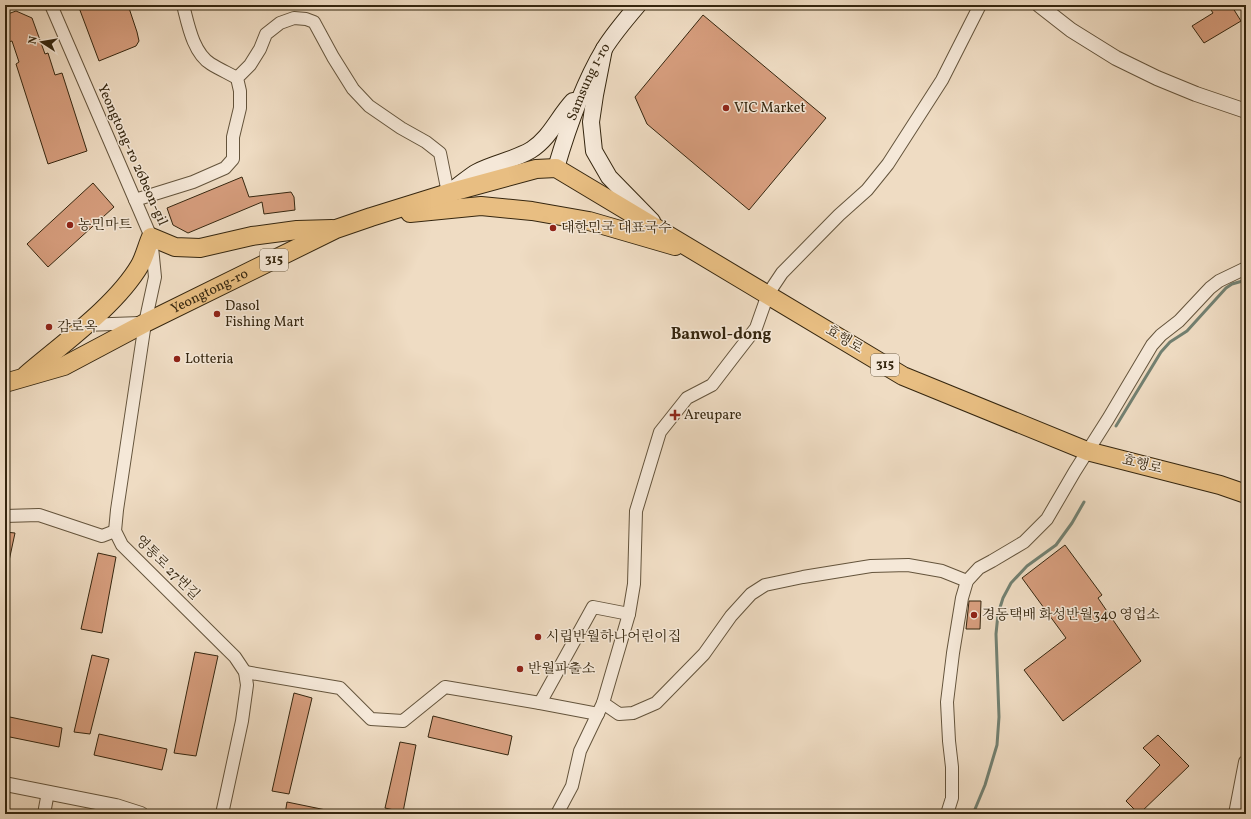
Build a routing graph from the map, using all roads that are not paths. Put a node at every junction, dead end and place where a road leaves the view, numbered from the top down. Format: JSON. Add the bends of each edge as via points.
{"nodes":[{"id":1,"x":51,"y":5,"type":"edge"},
{"id":2,"x":183,"y":5,"type":"edge"},
{"id":3,"x":638,"y":5,"type":"edge"},
{"id":4,"x":980,"y":5,"type":"edge"},
{"id":5,"x":1039,"y":5,"type":"edge"},
{"id":6,"x":604,"y":49,"type":"junction"},
{"id":7,"x":236,"y":78,"type":"junction"},
{"id":8,"x":582,"y":91,"type":"junction"},
{"id":9,"x":1246,"y":111,"type":"edge"},
{"id":10,"x":556,"y":168,"type":"junction"},
{"id":11,"x":448,"y":193,"type":"junction"},
{"id":12,"x":135,"y":200,"type":"junction"},
{"id":13,"x":371,"y":217,"type":"junction"},
{"id":14,"x":336,"y":230,"type":"junction"},
{"id":15,"x":660,"y":230,"type":"junction"},
{"id":16,"x":151,"y":237,"type":"junction"},
{"id":17,"x":701,"y":254,"type":"junction"},
{"id":18,"x":1246,"y":268,"type":"edge"},
{"id":19,"x":768,"y":294,"type":"junction"},
{"id":20,"x":145,"y":323,"type":"junction"},
{"id":21,"x":85,"y":325,"type":"junction"},
{"id":22,"x":13,"y":381,"type":"edge"},
{"id":23,"x":1087,"y":451,"type":"junction"},
{"id":24,"x":1246,"y":494,"type":"edge"},
{"id":25,"x":5,"y":516,"type":"edge"},
{"id":26,"x":115,"y":531,"type":"junction"},
{"id":27,"x":102,"y":536,"type":"junction"},
{"id":28,"x":122,"y":545,"type":"junction"},
{"id":29,"x":967,"y":581,"type":"junction"},
{"id":30,"x":629,"y":614,"type":"junction"},
{"id":31,"x":245,"y":672,"type":"junction"},
{"id":32,"x":540,"y":703,"type":"junction"},
{"id":33,"x":600,"y":708,"type":"junction"},
{"id":34,"x":1246,"y":762,"type":"edge"},
{"id":35,"x":5,"y":784,"type":"edge"},
{"id":36,"x":48,"y":792,"type":"junction"},
{"id":37,"x":44,"y":814,"type":"edge"},
{"id":38,"x":141,"y":814,"type":"edge"},
{"id":39,"x":222,"y":814,"type":"edge"},
{"id":40,"x":557,"y":814,"type":"edge"},
{"id":41,"x":946,"y":814,"type":"edge"},
{"id":42,"x":1236,"y":814,"type":"edge"}],
"edges":[{"from":1,"to":12,"type":"street","name":"Yeongtong-ro 26beon-gil"},
{"from":2,"to":7,"type":"street","via":[[199,51],[210,64]]},
{"from":3,"to":6,"type":"main road","name":"Samsung 1-ro"},
{"from":4,"to":19,"type":"street","via":[[942,80],[888,164],[867,190],[839,214],[782,273]]},
{"from":5,"to":9,"type":"street","via":[[1071,30],[1116,58],[1196,94]]},
{"from":6,"to":8,"type":"main road","name":"Samsung 1-ro"},
{"from":6,"to":15,"type":"main road","via":[[591,122],[594,151],[609,177]]},
{"from":7,"to":11,"type":"street","via":[[250,64],[266,34],[280,23],[294,18],[314,22],[353,89],[369,106],[440,153]]},
{"from":7,"to":12,"type":"street","via":[[240,91],[240,108],[233,137],[233,159],[225,168],[193,182]]},
{"from":8,"to":10,"type":"main road","name":"Samsung 1-ro","via":[[567,129]]},
{"from":8,"to":11,"type":"main road","via":[[564,111],[545,139],[532,149],[477,172]]},
{"from":10,"to":11,"type":"main road","name":"Yeongtong-ro","number":"315","via":[[536,169]]},
{"from":10,"to":15,"type":"main road","name":"효행로","number":"315"},
{"from":11,"to":13,"type":"main road","name":"Yeongtong-ro","number":"315"},
{"from":12,"to":16,"type":"street","name":"Yeongtong-ro 26beon-gil"},
{"from":13,"to":14,"type":"main road","name":"Yeongtong-ro","number":"315"},
{"from":13,"to":17,"type":"main road","number":"315","via":[[480,206],[532,211],[589,221]]},
{"from":14,"to":16,"type":"main road","via":[[297,230],[252,236],[200,248],[175,247]]},
{"from":14,"to":20,"type":"main road","name":"Yeongtong-ro","number":"315"},
{"from":15,"to":17,"type":"main road","name":"효행로","number":"315"},
{"from":16,"to":20,"type":"street","name":"Yeongtong-ro 26beon-gil","via":[[155,277]]},
{"from":16,"to":21,"type":"main road","via":[[140,264],[123,289]]},
{"from":17,"to":19,"type":"main road","name":"효행로","number":"315"},
{"from":18,"to":23,"type":"street","via":[[1219,280],[1152,345]]},
{"from":19,"to":23,"type":"main road","name":"효행로","number":"315","via":[[903,376]]},
{"from":19,"to":30,"type":"street","via":[[756,328],[712,385],[687,398],[660,432],[636,511],[634,584]]},
{"from":20,"to":21,"type":"street"},
{"from":20,"to":22,"type":"main road","name":"Yeongtong-ro","number":"315","via":[[64,366]]},
{"from":20,"to":26,"type":"street","name":"영통로 27번길","via":[[116,510]]},
{"from":21,"to":22,"type":"main road"},
{"from":23,"to":24,"type":"main road","name":"효행로","number":"315"},
{"from":23,"to":29,"type":"street","via":[[1058,502],[1040,527],[1016,548],[979,568]]},
{"from":25,"to":27,"type":"street","via":[[39,515]]},
{"from":26,"to":27,"type":"street"},
{"from":26,"to":28,"type":"street","name":"영통로 27번길"},
{"from":27,"to":28,"type":"street"},
{"from":28,"to":31,"type":"street","name":"영통로 27번길","via":[[235,656]]},
{"from":29,"to":33,"type":"street","via":[[942,570],[908,565],[871,566],[765,585],[751,594],[731,616],[704,654],[656,703],[633,713],[619,714]]},
{"from":29,"to":41,"type":"street","via":[[954,645],[947,702],[952,798]]},
{"from":30,"to":32,"type":"street","via":[[593,607]]},
{"from":30,"to":33,"type":"street"},
{"from":31,"to":32,"type":"street","via":[[340,688],[371,719],[403,721],[446,687]]},
{"from":31,"to":39,"type":"street","name":"영통로 27번길","via":[[247,686],[242,722]]},
{"from":32,"to":33,"type":"street"},
{"from":33,"to":40,"type":"street","via":[[580,751],[572,786]]},
{"from":34,"to":42,"type":"street"},
{"from":35,"to":36,"type":"street"},
{"from":36,"to":37,"type":"street"},
{"from":36,"to":38,"type":"street","via":[[116,806]]}]}
